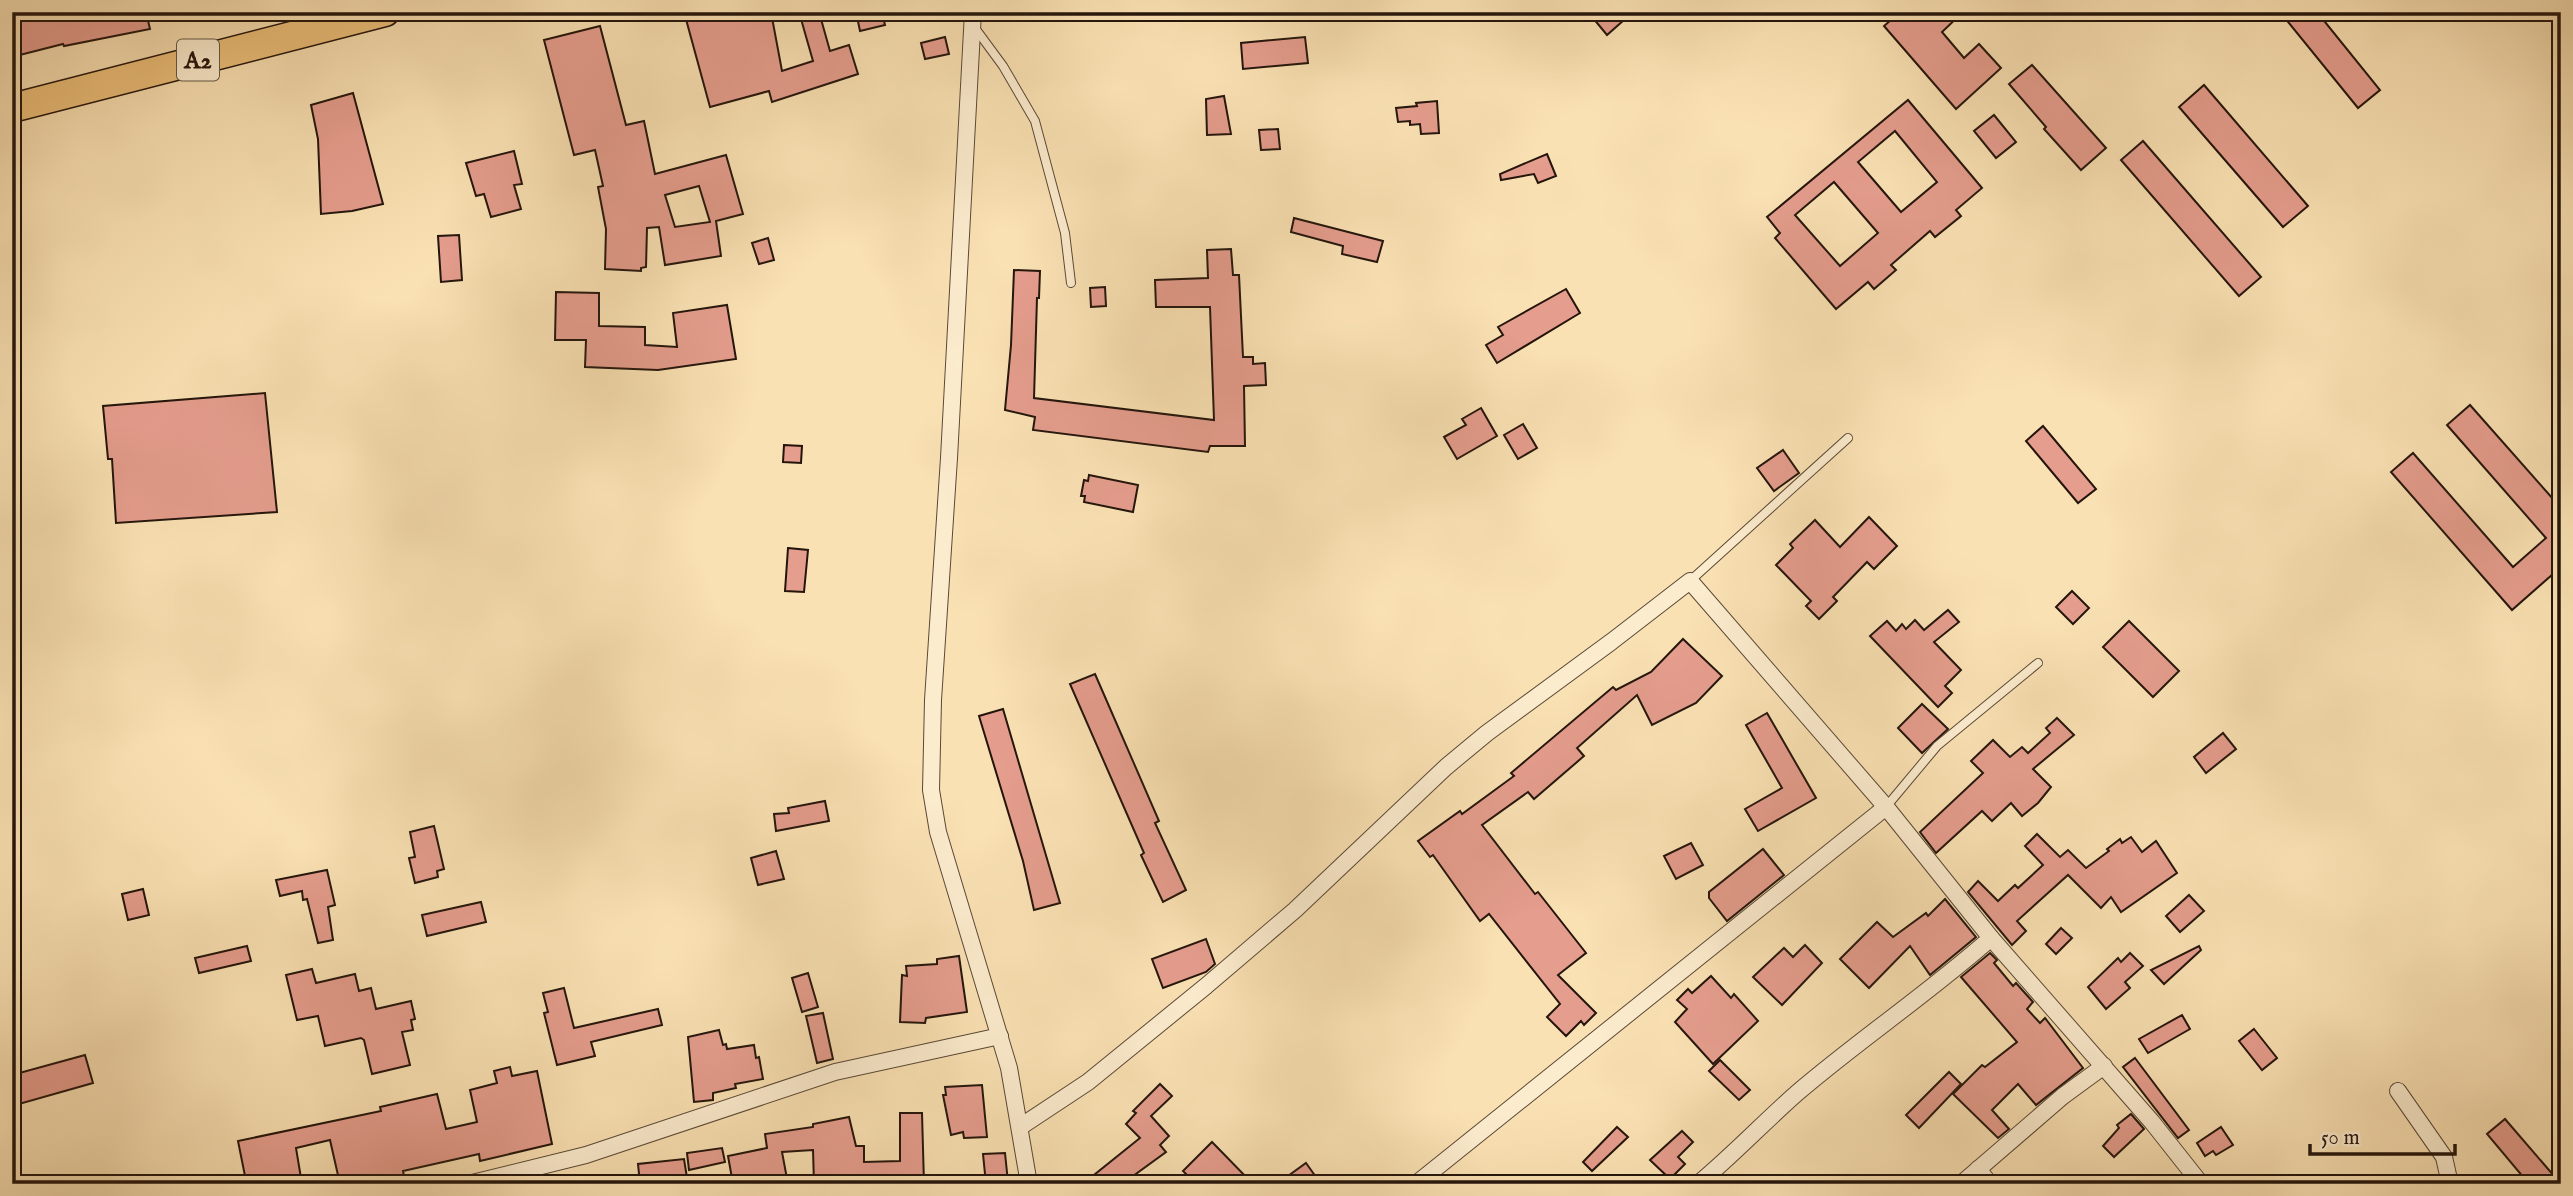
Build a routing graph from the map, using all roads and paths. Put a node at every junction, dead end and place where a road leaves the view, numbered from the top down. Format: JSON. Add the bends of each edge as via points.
{"nodes":[{"id":1,"x":385,"y":12,"type":"edge"},
{"id":2,"x":973,"y":19,"type":"edge"},
{"id":3,"x":12,"y":108,"type":"edge"},
{"id":4,"x":1071,"y":283,"type":"dead end"},
{"id":5,"x":1848,"y":438,"type":"dead end"},
{"id":6,"x":1690,"y":580,"type":"junction"},
{"id":7,"x":2038,"y":663,"type":"dead end"},
{"id":8,"x":1886,"y":807,"type":"junction"},
{"id":9,"x":1991,"y":938,"type":"junction"},
{"id":10,"x":1000,"y":1036,"type":"junction"},
{"id":11,"x":2104,"y":1066,"type":"junction"},
{"id":12,"x":2398,"y":1091,"type":"dead end"},
{"id":13,"x":1020,"y":1127,"type":"junction"},
{"id":14,"x":1978,"y":1169,"type":"junction"},
{"id":15,"x":505,"y":1179,"type":"edge"},
{"id":16,"x":468,"y":1184,"type":"edge"},
{"id":17,"x":1029,"y":1184,"type":"edge"},
{"id":18,"x":1416,"y":1184,"type":"edge"},
{"id":19,"x":1698,"y":1184,"type":"edge"},
{"id":20,"x":1961,"y":1184,"type":"edge"},
{"id":21,"x":1990,"y":1184,"type":"edge"},
{"id":22,"x":2202,"y":1184,"type":"edge"},
{"id":23,"x":2450,"y":1184,"type":"edge"}],
"edges":[{"from":1,"to":3,"type":"highway","number":"A2"},
{"from":2,"to":4,"type":"lane","via":[[1035,121],[1065,233]]},
{"from":2,"to":10,"type":"street","via":[[931,790],[938,832]]},
{"from":5,"to":6,"type":"lane"},
{"from":6,"to":8,"type":"street"},
{"from":6,"to":13,"type":"street","via":[[1487,733],[1206,986],[1088,1082]]},
{"from":7,"to":8,"type":"lane","via":[[1937,746]]},
{"from":8,"to":9,"type":"street"},
{"from":8,"to":18,"type":"street"},
{"from":9,"to":11,"type":"street"},
{"from":9,"to":19,"type":"street","via":[[1797,1093]]},
{"from":10,"to":13,"type":"street"},
{"from":10,"to":15,"type":"street","via":[[835,1072]]},
{"from":11,"to":14,"type":"street"},
{"from":11,"to":22,"type":"street"},
{"from":12,"to":23,"type":"street","via":[[2444,1157]]},
{"from":13,"to":17,"type":"street"},
{"from":14,"to":20,"type":"street"},
{"from":14,"to":21,"type":"street"},
{"from":15,"to":16,"type":"street"}]}
